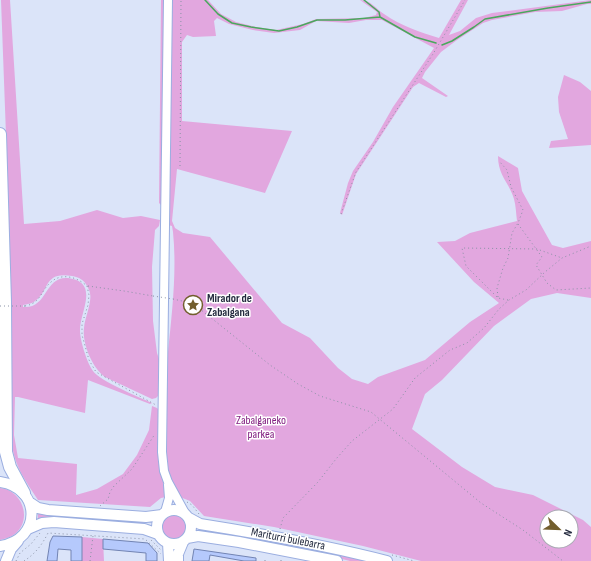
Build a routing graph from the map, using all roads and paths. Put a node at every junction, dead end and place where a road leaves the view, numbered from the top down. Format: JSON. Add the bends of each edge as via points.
{"nodes":[{"id":1,"x":168,"y":0,"type":"edge"},
{"id":2,"x":181,"y":0,"type":"edge"},
{"id":3,"x":465,"y":0,"type":"edge"},
{"id":4,"x":0,"y":134,"type":"edge"},
{"id":5,"x":499,"y":161,"type":"dead end"},
{"id":6,"x":180,"y":166,"type":"dead end"},
{"id":7,"x":341,"y":214,"type":"dead end"},
{"id":8,"x":518,"y":223,"type":"junction"},
{"id":9,"x":591,"y":246,"type":"edge"},
{"id":10,"x":510,"y":249,"type":"junction"},
{"id":11,"x":537,"y":249,"type":"junction"},
{"id":12,"x":562,"y":258,"type":"junction"},
{"id":13,"x":542,"y":275,"type":"junction"},
{"id":14,"x":87,"y":286,"type":"junction"},
{"id":15,"x":591,"y":288,"type":"edge"},
{"id":16,"x":498,"y":298,"type":"junction"},
{"id":17,"x":509,"y":300,"type":"junction"},
{"id":18,"x":0,"y":306,"type":"edge"},
{"id":19,"x":162,"y":408,"type":"junction"},
{"id":20,"x":380,"y":419,"type":"junction"},
{"id":21,"x":162,"y":424,"type":"junction"},
{"id":22,"x":0,"y":482,"type":"edge"},
{"id":23,"x":168,"y":482,"type":"junction"},
{"id":24,"x":26,"y":497,"type":"junction"},
{"id":25,"x":179,"y":500,"type":"junction"},
{"id":26,"x":98,"y":508,"type":"dead end"},
{"id":27,"x":163,"y":513,"type":"junction"},
{"id":28,"x":187,"y":516,"type":"junction"},
{"id":29,"x":202,"y":518,"type":"dead end"},
{"id":30,"x":28,"y":529,"type":"junction"},
{"id":31,"x":44,"y":530,"type":"dead end"},
{"id":32,"x":280,"y":530,"type":"dead end"},
{"id":33,"x":158,"y":534,"type":"junction"},
{"id":34,"x":93,"y":536,"type":"junction"},
{"id":35,"x":144,"y":536,"type":"dead end"},
{"id":36,"x":18,"y":540,"type":"junction"},
{"id":37,"x":185,"y":540,"type":"junction"},
{"id":38,"x":168,"y":543,"type":"junction"},
{"id":39,"x":0,"y":546,"type":"edge"},
{"id":40,"x":166,"y":557,"type":"edge"},
{"id":41,"x":265,"y":557,"type":"dead end"},
{"id":42,"x":6,"y":561,"type":"edge"},
{"id":43,"x":16,"y":561,"type":"edge"},
{"id":44,"x":24,"y":561,"type":"edge"},
{"id":45,"x":90,"y":561,"type":"edge"},
{"id":46,"x":178,"y":561,"type":"edge"},
{"id":47,"x":264,"y":561,"type":"edge"},
{"id":48,"x":337,"y":561,"type":"edge"},
{"id":49,"x":387,"y":561,"type":"edge"},
{"id":50,"x":563,"y":561,"type":"edge"}],
"edges":[{"from":1,"to":19,"type":"street"},
{"from":2,"to":6,"type":"path"},
{"from":3,"to":7,"type":"path","via":[[356,172]]},
{"from":4,"to":24,"type":"highway","via":[[6,452],[10,467]]},
{"from":5,"to":8,"type":"path","via":[[507,170],[511,187],[523,210]]},
{"from":8,"to":10,"type":"path","via":[[512,233]]},
{"from":8,"to":11,"type":"path"},
{"from":9,"to":12,"type":"path"},
{"from":10,"to":11,"type":"path"},
{"from":10,"to":16,"type":"path","via":[[497,288]]},
{"from":10,"to":16,"type":"path","via":[[462,248],[466,266]]},
{"from":11,"to":12,"type":"path"},
{"from":11,"to":13,"type":"path","via":[[542,257],[536,265]]},
{"from":12,"to":13,"type":"path"},
{"from":13,"to":15,"type":"path","via":[[556,290]]},
{"from":13,"to":17,"type":"path","via":[[526,290]]},
{"from":14,"to":18,"type":"path","bridge":true,"via":[[75,278],[60,277],[50,283],[32,305]]},
{"from":14,"to":19,"type":"path","via":[[88,300],[82,335],[89,360],[96,372]]},
{"from":14,"to":20,"type":"path","bridge":true,"via":[[186,301],[195,305],[298,384],[320,396],[371,412]]},
{"from":16,"to":17,"type":"path"},
{"from":17,"to":20,"type":"path","via":[[467,343],[450,350],[415,378],[392,409]]},
{"from":19,"to":21,"type":"street"},
{"from":20,"to":32,"type":"path","via":[[352,441],[318,482],[283,518]]},
{"from":20,"to":50,"type":"path","via":[[481,503],[523,530]]},
{"from":21,"to":23,"type":"street","via":[[162,452]]},
{"from":21,"to":26,"type":"path","via":[[132,469],[114,486],[108,499]]},
{"from":22,"to":24,"type":"main road","via":[[16,487]]},
{"from":23,"to":25,"type":"street"},
{"from":23,"to":27,"type":"street","via":[[169,498]]},
{"from":24,"to":27,"type":"main road","via":[[38,508],[48,510],[146,517]]},
{"from":24,"to":30,"type":"main road","via":[[32,511]]},
{"from":25,"to":28,"type":"street"},
{"from":25,"to":29,"type":"path","via":[[192,505]]},
{"from":27,"to":28,"type":"main road","via":[[175,510]]},
{"from":27,"to":33,"type":"main road","via":[[157,524]]},
{"from":28,"to":37,"type":"main road","via":[[191,528]]},
{"from":28,"to":49,"type":"main road","name":"Mariturri bulebarra","via":[[200,524],[279,537]]},
{"from":30,"to":33,"type":"main road","via":[[36,524],[54,522],[144,529]]},
{"from":30,"to":36,"type":"main road"},
{"from":31,"to":43,"type":"path","via":[[20,553]]},
{"from":33,"to":38,"type":"main road"},
{"from":34,"to":40,"type":"path","via":[[145,539]]},
{"from":34,"to":44,"type":"path","via":[[48,534],[41,546]]},
{"from":34,"to":45,"type":"path"},
{"from":35,"to":40,"type":"path"},
{"from":36,"to":39,"type":"main road"},
{"from":36,"to":42,"type":"main road"},
{"from":37,"to":38,"type":"main road","via":[[178,544]]},
{"from":37,"to":46,"type":"main road","via":[[178,554]]},
{"from":37,"to":48,"type":"main road","name":"Mariturri bulebarra","via":[[198,536]]},
{"from":38,"to":40,"type":"main road"},
{"from":41,"to":47,"type":"path"}]}
